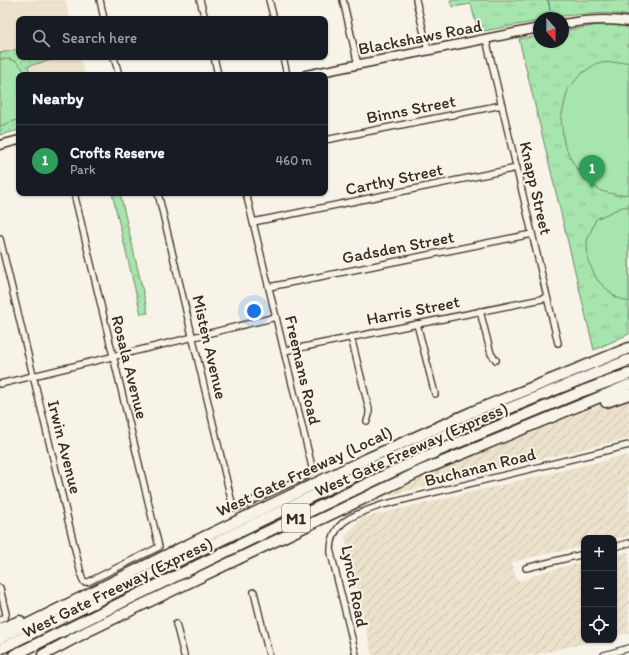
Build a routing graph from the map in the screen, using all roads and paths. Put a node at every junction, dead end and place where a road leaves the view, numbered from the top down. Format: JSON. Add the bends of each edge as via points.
{"nodes":[{"id":1,"x":100,"y":0,"type":"edge"},
{"id":2,"x":200,"y":0,"type":"edge"},
{"id":3,"x":269,"y":0,"type":"edge"},
{"id":4,"x":342,"y":0,"type":"edge"},
{"id":5,"x":416,"y":0,"type":"edge"},
{"id":6,"x":103,"y":16,"type":"edge"},
{"id":7,"x":204,"y":16,"type":"edge"},
{"id":8,"x":273,"y":16,"type":"edge"},
{"id":9,"x":629,"y":22,"type":"edge"},
{"id":10,"x":569,"y":23,"type":"edge"},
{"id":11,"x":533,"y":29,"type":"edge"},
{"id":12,"x":486,"y":39,"type":"junction"},
{"id":13,"x":428,"y":50,"type":"junction"},
{"id":14,"x":115,"y":60,"type":"edge"},
{"id":15,"x":215,"y":60,"type":"edge"},
{"id":16,"x":284,"y":60,"type":"edge"},
{"id":17,"x":358,"y":65,"type":"junction"},
{"id":18,"x":118,"y":72,"type":"edge"},
{"id":19,"x":217,"y":72,"type":"edge"},
{"id":20,"x":286,"y":72,"type":"edge"},
{"id":21,"x":322,"y":72,"type":"edge"},
{"id":22,"x":502,"y":105,"type":"junction"},
{"id":23,"x":328,"y":139,"type":"edge"},
{"id":24,"x":16,"y":141,"type":"edge"},
{"id":25,"x":0,"y":145,"type":"edge"},
{"id":26,"x":517,"y":168,"type":"junction"},
{"id":27,"x":75,"y":196,"type":"edge"},
{"id":28,"x":159,"y":196,"type":"edge"},
{"id":29,"x":247,"y":196,"type":"edge"},
{"id":30,"x":253,"y":222,"type":"junction"},
{"id":31,"x":532,"y":234,"type":"junction"},
{"id":32,"x":0,"y":239,"type":"edge"},
{"id":33,"x":269,"y":287,"type":"junction"},
{"id":34,"x":547,"y":298,"type":"junction"},
{"id":35,"x":480,"y":311,"type":"junction"},
{"id":36,"x":276,"y":317,"type":"junction"},
{"id":37,"x":418,"y":324,"type":"junction"},
{"id":38,"x":351,"y":337,"type":"junction"},
{"id":39,"x":193,"y":338,"type":"junction"},
{"id":40,"x":558,"y":343,"type":"dead end"},
{"id":41,"x":629,"y":348,"type":"edge"},
{"id":42,"x":284,"y":351,"type":"junction"},
{"id":43,"x":113,"y":357,"type":"junction"},
{"id":44,"x":496,"y":360,"type":"dead end"},
{"id":45,"x":629,"y":360,"type":"edge"},
{"id":46,"x":629,"y":374,"type":"edge"},
{"id":47,"x":33,"y":376,"type":"junction"},
{"id":48,"x":0,"y":384,"type":"edge"},
{"id":49,"x":629,"y":385,"type":"edge"},
{"id":50,"x":434,"y":394,"type":"dead end"},
{"id":51,"x":629,"y":394,"type":"edge"},
{"id":52,"x":367,"y":421,"type":"dead end"},
{"id":53,"x":629,"y":445,"type":"edge"},
{"id":54,"x":455,"y":457,"type":"junction"},
{"id":55,"x":234,"y":508,"type":"joint"},
{"id":56,"x":340,"y":524,"type":"joint"},
{"id":57,"x":629,"y":544,"type":"edge"},
{"id":58,"x":617,"y":546,"type":"edge"},
{"id":59,"x":159,"y":547,"type":"joint"},
{"id":60,"x":175,"y":551,"type":"junction"},
{"id":61,"x":581,"y":555,"type":"edge"},
{"id":62,"x":526,"y":568,"type":"dead end"},
{"id":63,"x":0,"y":588,"type":"edge"},
{"id":64,"x":254,"y":592,"type":"dead end"},
{"id":65,"x":0,"y":620,"type":"edge"},
{"id":66,"x":176,"y":624,"type":"dead end"},
{"id":67,"x":0,"y":629,"type":"edge"},
{"id":68,"x":0,"y":638,"type":"edge"},
{"id":69,"x":61,"y":645,"type":"junction"},
{"id":70,"x":0,"y":649,"type":"edge"},
{"id":71,"x":629,"y":649,"type":"edge"},
{"id":72,"x":14,"y":655,"type":"edge"},
{"id":73,"x":43,"y":655,"type":"edge"},
{"id":74,"x":46,"y":655,"type":"edge"},
{"id":75,"x":184,"y":655,"type":"edge"},
{"id":76,"x":269,"y":655,"type":"edge"},
{"id":77,"x":356,"y":655,"type":"edge"},
{"id":78,"x":604,"y":655,"type":"edge"}],
"edges":[{"from":1,"to":6,"type":"street"},
{"from":2,"to":7,"type":"street"},
{"from":3,"to":8,"type":"street"},
{"from":4,"to":17,"type":"street"},
{"from":5,"to":13,"type":"street"},
{"from":9,"to":10,"type":"main road","via":[[606,20]]},
{"from":11,"to":12,"type":"main road","name":"Blackshaws Road"},
{"from":12,"to":13,"type":"main road","name":"Blackshaws Road"},
{"from":12,"to":22,"type":"street","name":"Knapp Street"},
{"from":13,"to":17,"type":"main road","name":"Blackshaws Road"},
{"from":14,"to":18,"type":"street"},
{"from":15,"to":19,"type":"street"},
{"from":16,"to":20,"type":"street"},
{"from":17,"to":21,"type":"main road","name":"Blackshaws Road"},
{"from":22,"to":23,"type":"street","name":"Binns Street"},
{"from":22,"to":26,"type":"street","name":"Knapp Street"},
{"from":24,"to":25,"type":"main road"},
{"from":26,"to":30,"type":"street","name":"Carthy Street"},
{"from":26,"to":31,"type":"street","name":"Knapp Street"},
{"from":27,"to":43,"type":"street","name":"Rosala Avenue"},
{"from":28,"to":39,"type":"street","name":"Misten Avenue"},
{"from":29,"to":30,"type":"street","name":"Freemans Road"},
{"from":30,"to":33,"type":"street","name":"Freemans Road"},
{"from":31,"to":33,"type":"street","name":"Gadsden Street"},
{"from":31,"to":34,"type":"street","name":"Knapp Street"},
{"from":32,"to":47,"type":"street","name":"Irwin Avenue"},
{"from":33,"to":36,"type":"street","name":"Freemans Road"},
{"from":34,"to":35,"type":"street","name":"Harris Street"},
{"from":34,"to":40,"type":"street","name":"Knapp Street"},
{"from":35,"to":37,"type":"street","name":"Harris Street"},
{"from":35,"to":44,"type":"street","via":[[490,354]]},
{"from":36,"to":39,"type":"street"},
{"from":36,"to":42,"type":"street","name":"Freemans Road"},
{"from":37,"to":38,"type":"street","name":"Harris Street"},
{"from":37,"to":50,"type":"street"},
{"from":38,"to":42,"type":"street","name":"Harris Street"},
{"from":38,"to":52,"type":"street","via":[[369,409]]},
{"from":39,"to":43,"type":"street"},
{"from":39,"to":55,"type":"street","name":"Misten Avenue"},
{"from":41,"to":60,"type":"highway","name":"West Gate Freeway (Local)","number":"M1","via":[[391,447]]},
{"from":42,"to":55,"type":"street","name":"Freemans Road","via":[[312,467],[306,476]]},
{"from":43,"to":47,"type":"street"},
{"from":43,"to":59,"type":"street","name":"Rosala Avenue"},
{"from":45,"to":70,"type":"highway","name":"West Gate Freeway (Express)","number":"M1","via":[[429,443],[247,527]]},
{"from":46,"to":72,"type":"highway","name":"West Gate Freeway (Express)","number":"M1","via":[[396,470]]},
{"from":47,"to":48,"type":"street"},
{"from":47,"to":59,"type":"street","name":"Irwin Avenue","via":[[84,582]]},
{"from":49,"to":54,"type":"highway","number":"M1"},
{"from":51,"to":54,"type":"highway"},
{"from":53,"to":56,"type":"street","name":"Buchanan Road","via":[[382,505]]},
{"from":54,"to":69,"type":"highway","number":"M1","via":[[423,470]]},
{"from":56,"to":77,"type":"street","name":"Lynch Road","via":[[331,542],[332,553]]},
{"from":57,"to":58,"type":"street"},
{"from":60,"to":67,"type":"highway","via":[[125,570]]},
{"from":60,"to":68,"type":"highway","name":"West Gate Freeway (Local)","number":"M1"},
{"from":61,"to":62,"type":"street"},
{"from":63,"to":65,"type":"street","via":[[6,614]]},
{"from":64,"to":76,"type":"street"},
{"from":66,"to":75,"type":"street"},
{"from":69,"to":73,"type":"highway","number":"M1"},
{"from":69,"to":74,"type":"highway"},
{"from":71,"to":78,"type":"street"}]}
